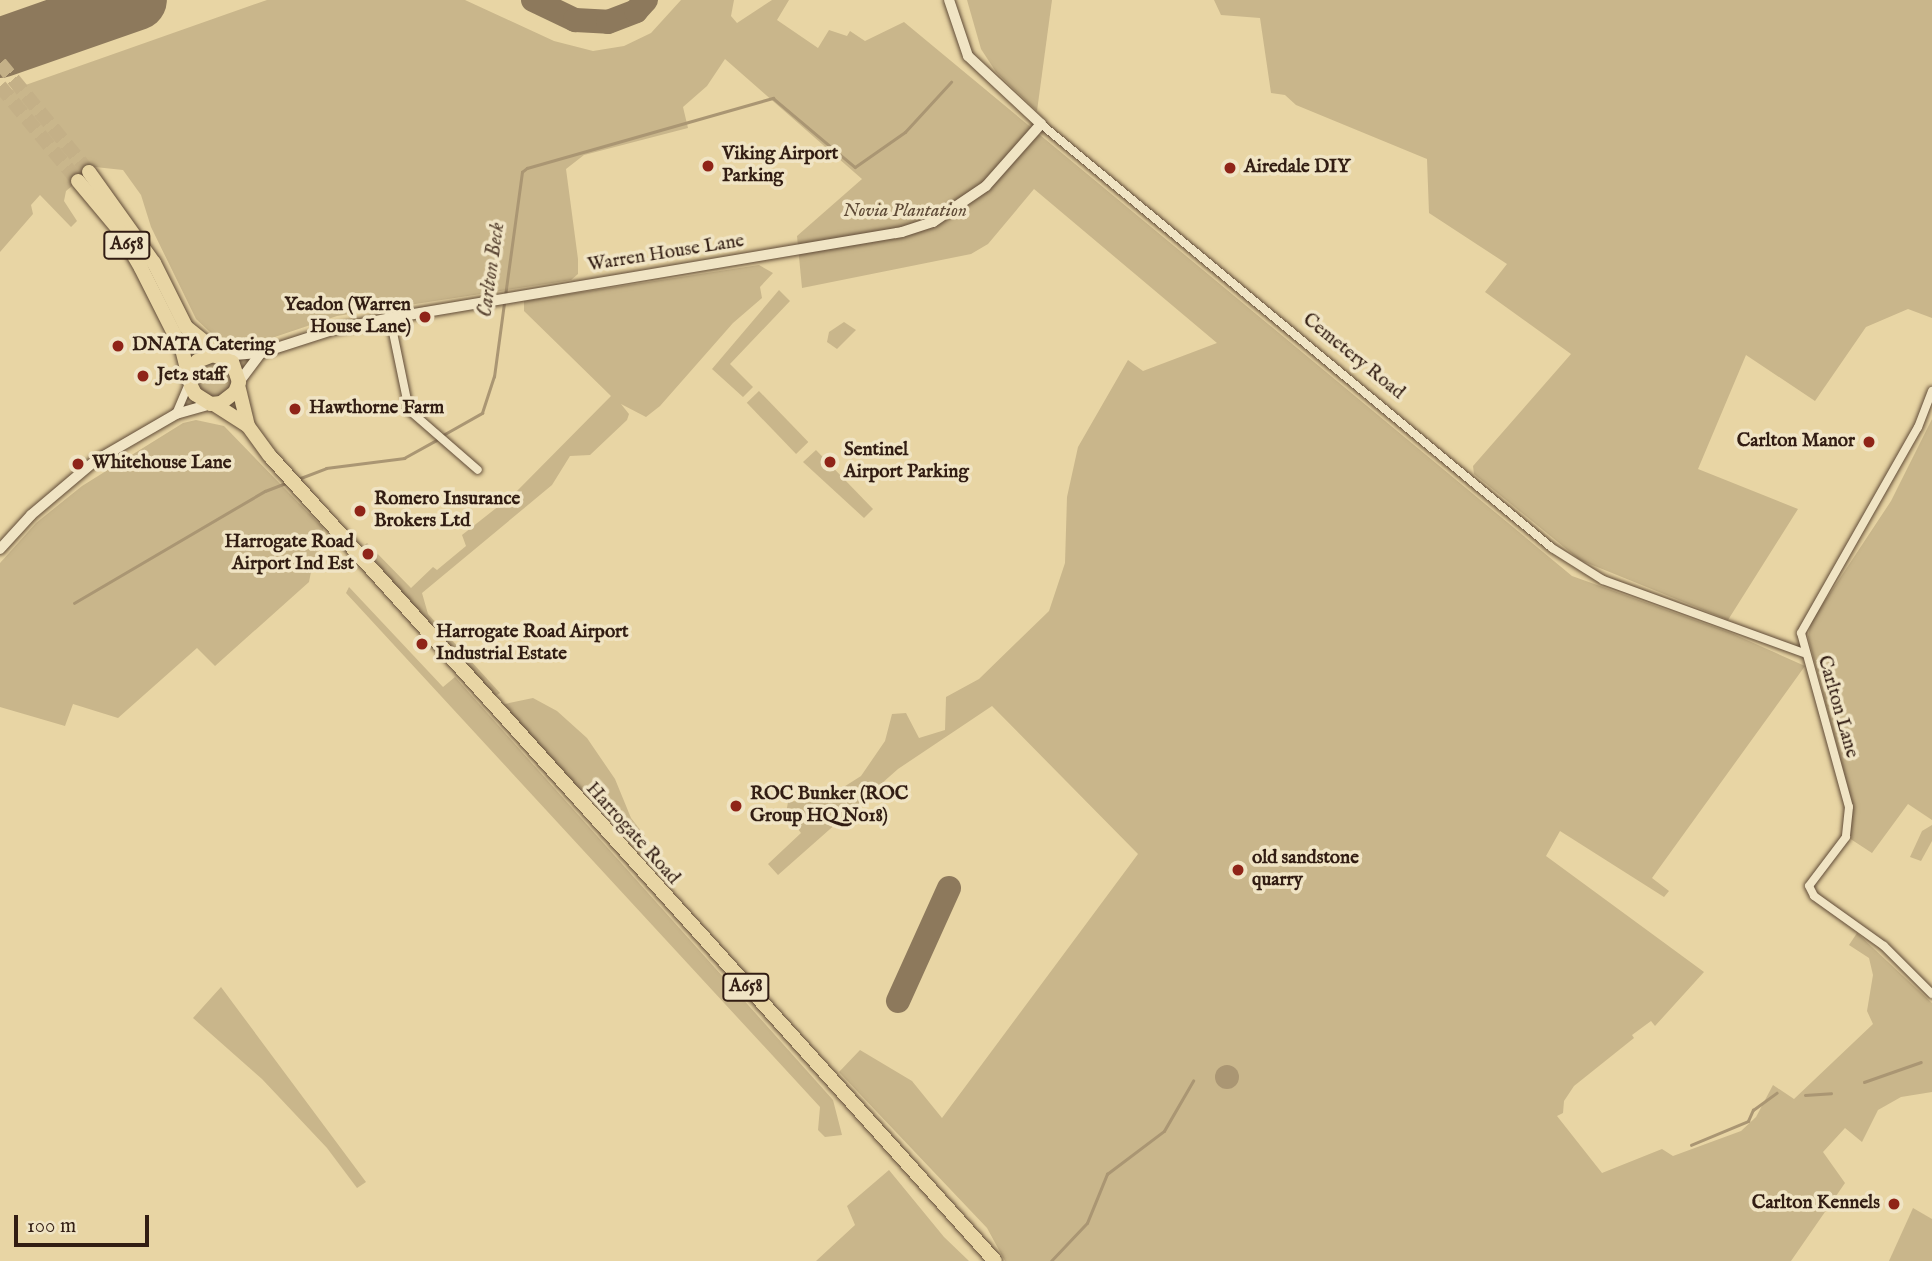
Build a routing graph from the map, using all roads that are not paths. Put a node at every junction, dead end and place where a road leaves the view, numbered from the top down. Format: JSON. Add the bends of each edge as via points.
{"nodes":[{"id":1,"x":949,"y":0,"type":"edge"},
{"id":2,"x":1041,"y":124,"type":"junction"},
{"id":3,"x":83,"y":176,"type":"tunnel mouth"},
{"id":4,"x":148,"y":267,"type":"junction"},
{"id":5,"x":390,"y":318,"type":"junction"},
{"id":6,"x":261,"y":354,"type":"junction"},
{"id":7,"x":222,"y":356,"type":"junction"},
{"id":8,"x":190,"y":379,"type":"junction"},
{"id":9,"x":239,"y":383,"type":"junction"},
{"id":10,"x":1932,"y":391,"type":"edge"},
{"id":11,"x":213,"y":404,"type":"junction"},
{"id":12,"x":176,"y":414,"type":"junction"},
{"id":13,"x":248,"y":426,"type":"junction"},
{"id":14,"x":478,"y":470,"type":"dead end"},
{"id":15,"x":0,"y":548,"type":"edge"},
{"id":16,"x":1804,"y":653,"type":"junction"},
{"id":17,"x":1932,"y":994,"type":"edge"},
{"id":18,"x":995,"y":1261,"type":"edge"}],
"edges":[{"from":1,"to":2,"type":"street","name":"Cemetery Road","via":[[968,56]]},
{"from":2,"to":5,"type":"street","name":"Warren House Lane","via":[[986,186],[933,222],[902,232]]},
{"from":2,"to":16,"type":"street","name":"Cemetery Road","via":[[1552,548],[1603,580]]},
{"from":3,"to":4,"type":"highway","number":"A658"},
{"from":4,"to":7,"type":"highway","number":"A658","via":[[186,327]]},
{"from":4,"to":8,"type":"highway","number":"A658"},
{"from":5,"to":6,"type":"street","name":"Warren House Lane","via":[[332,330]]},
{"from":5,"to":14,"type":"street","via":[[409,410]]},
{"from":6,"to":7,"type":"street","name":"Warren House Lane"},
{"from":6,"to":9,"type":"street"},
{"from":7,"to":8,"type":"highway","via":[[197,362]]},
{"from":7,"to":9,"type":"highway","via":[[237,369]]},
{"from":8,"to":11,"type":"highway","via":[[195,394]]},
{"from":8,"to":12,"type":"street"},
{"from":9,"to":11,"type":"highway","via":[[229,399]]},
{"from":9,"to":13,"type":"highway","name":"Harrogate Road","number":"A658"},
{"from":10,"to":16,"type":"street","name":"Carlton Lane","via":[[1918,427],[1801,633]]},
{"from":11,"to":12,"type":"street"},
{"from":11,"to":13,"type":"highway","name":"Harrogate Road","number":"A658"},
{"from":12,"to":15,"type":"street","via":[[83,470]]},
{"from":13,"to":18,"type":"highway","name":"Harrogate Road","number":"A658","via":[[270,456]]},
{"from":16,"to":17,"type":"street","name":"Carlton Lane","via":[[1849,807],[1846,837],[1809,886],[1814,896],[1884,946]]}]}
